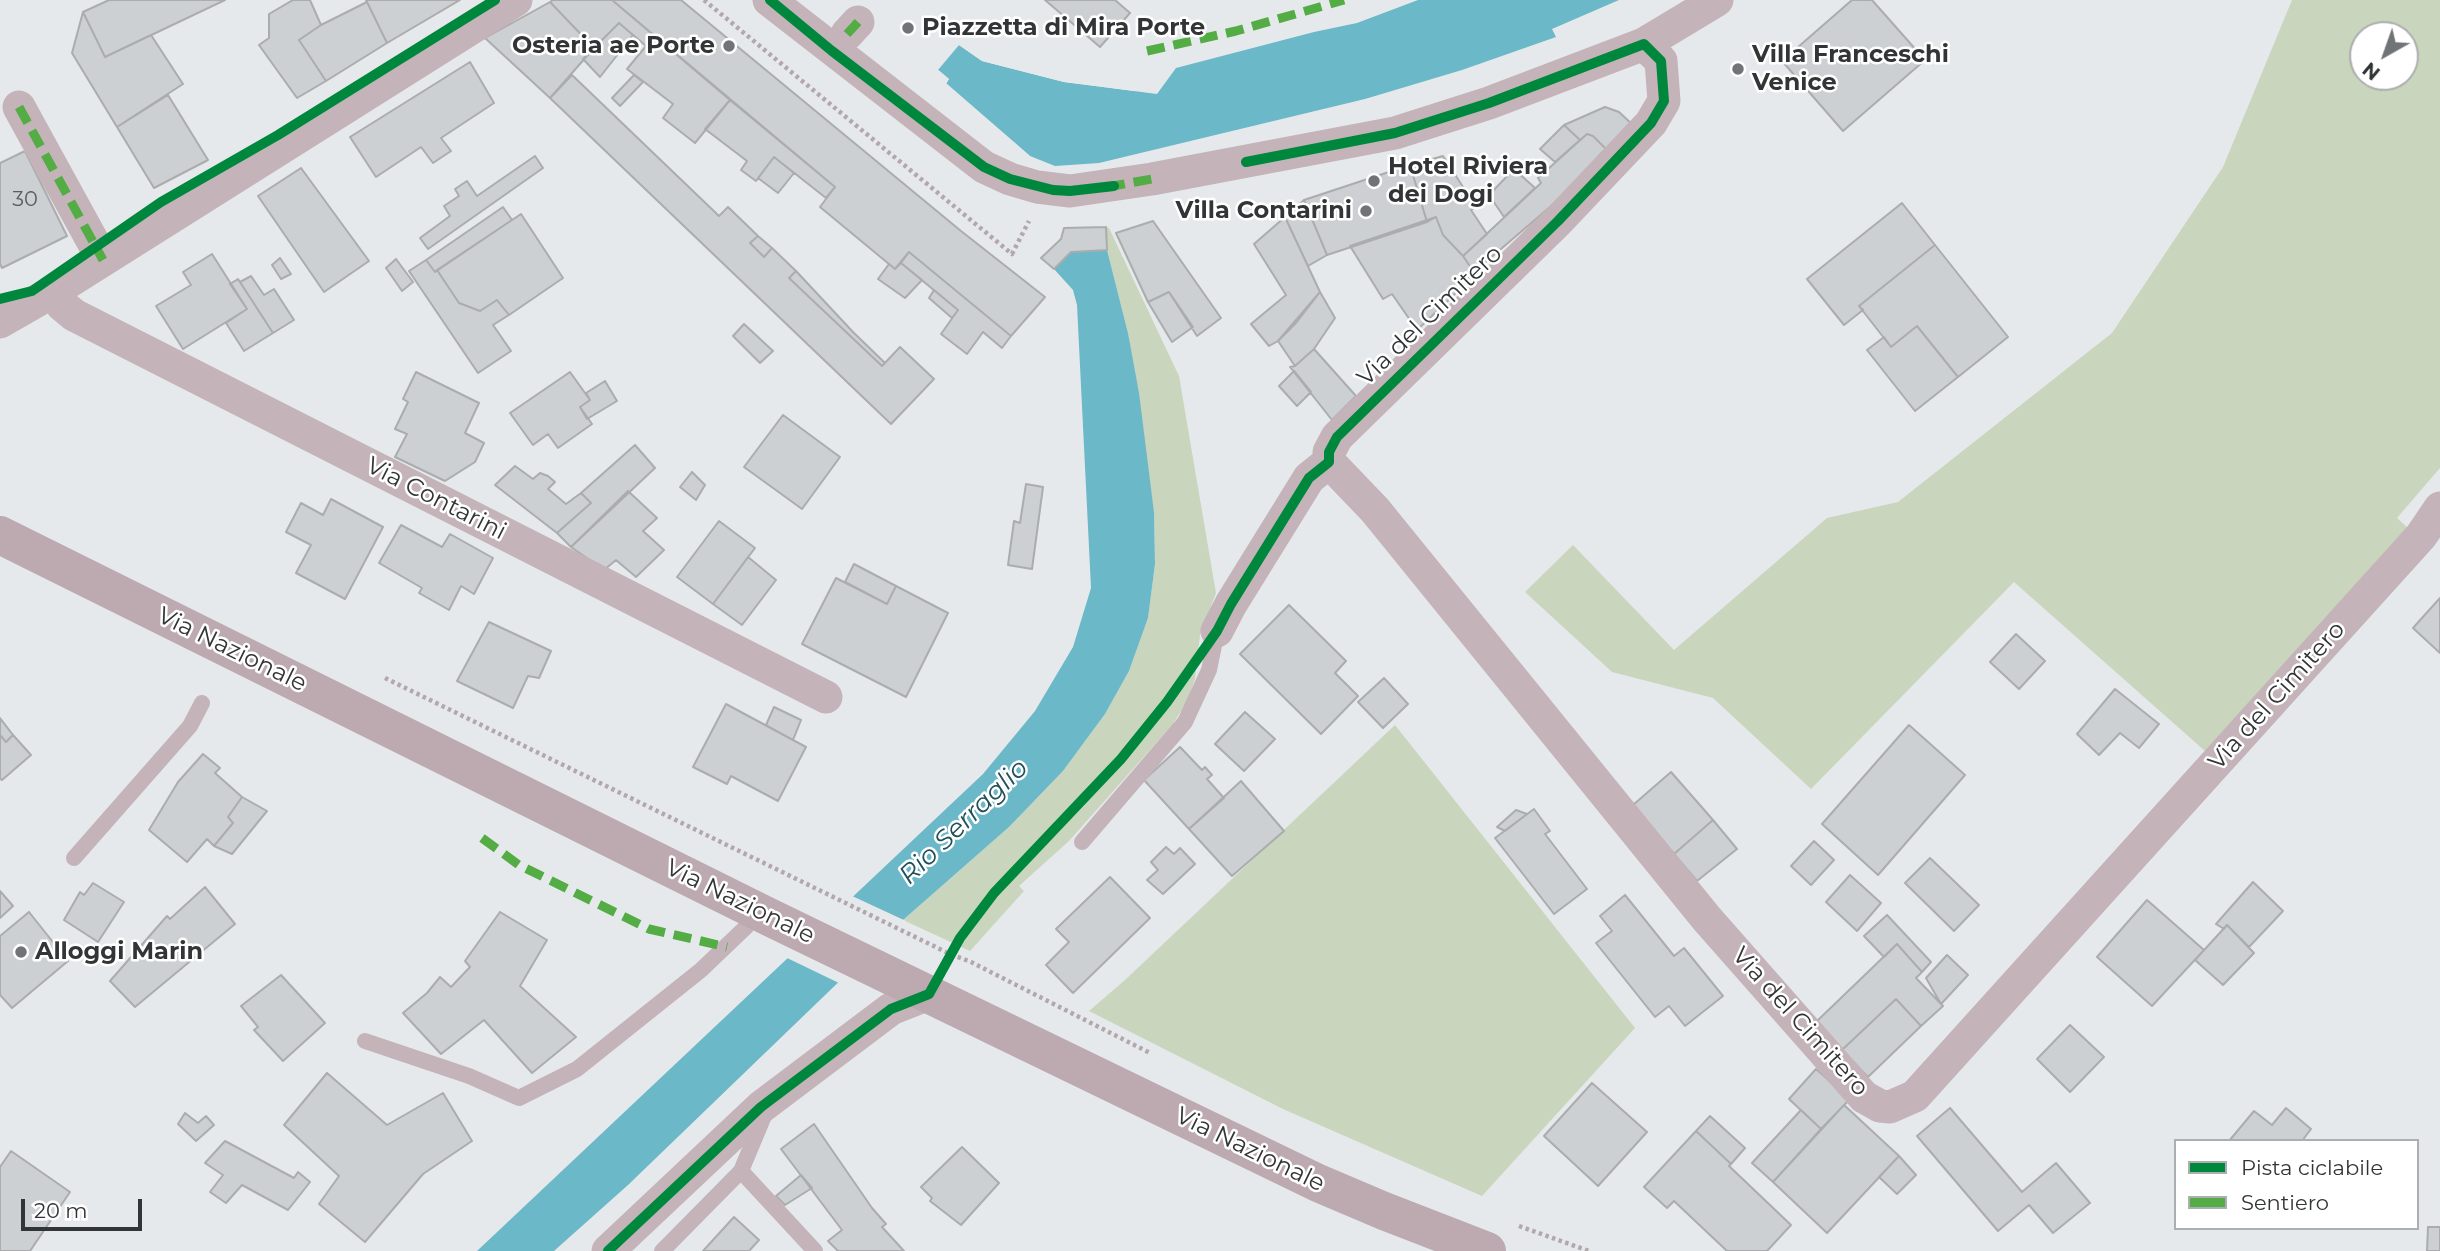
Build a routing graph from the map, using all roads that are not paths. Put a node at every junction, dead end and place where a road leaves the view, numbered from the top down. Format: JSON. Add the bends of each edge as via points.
{"nodes":[{"id":1,"x":516,"y":0,"type":"edge"},
{"id":2,"x":770,"y":0,"type":"edge"},
{"id":3,"x":1717,"y":0,"type":"edge"},
{"id":4,"x":1644,"y":44,"type":"junction"},
{"id":5,"x":19,"y":107,"type":"dead end"},
{"id":6,"x":103,"y":260,"type":"junction"},
{"id":7,"x":54,"y":292,"type":"junction"},
{"id":8,"x":3,"y":312,"type":"edge"},
{"id":9,"x":1329,"y":462,"type":"junction"},
{"id":10,"x":2440,"y":508,"type":"edge"},
{"id":11,"x":0,"y":535,"type":"edge"},
{"id":12,"x":1217,"y":631,"type":"joint"},
{"id":13,"x":826,"y":697,"type":"dead end"},
{"id":14,"x":202,"y":702,"type":"dead end"},
{"id":15,"x":1082,"y":842,"type":"dead end"},
{"id":16,"x":74,"y":858,"type":"dead end"},
{"id":17,"x":762,"y":914,"type":"junction"},
{"id":18,"x":929,"y":994,"type":"junction"},
{"id":19,"x":365,"y":1041,"type":"dead end"},
{"id":20,"x":761,"y":1107,"type":"junction"},
{"id":21,"x":741,"y":1171,"type":"junction"},
{"id":22,"x":608,"y":1251,"type":"edge"},
{"id":23,"x":662,"y":1251,"type":"edge"},
{"id":24,"x":815,"y":1251,"type":"edge"},
{"id":25,"x":1488,"y":1251,"type":"edge"}],
"edges":[{"from":1,"to":6,"type":"street"},
{"from":2,"to":4,"type":"street","via":[[984,167],[1010,179],[1070,191],[1395,133]]},
{"from":3,"to":4,"type":"street"},
{"from":4,"to":9,"type":"street","name":"Via del Cimitero","via":[[1661,61],[1664,101],[1651,123],[1338,437]]},
{"from":5,"to":6,"type":"street"},
{"from":6,"to":7,"type":"street"},
{"from":7,"to":8,"type":"street"},
{"from":7,"to":13,"type":"street","name":"Via Contarini","via":[[74,314]]},
{"from":9,"to":10,"type":"street","name":"Via del Cimitero","via":[[1376,510],[1724,939],[1864,1097],[1890,1107],[1915,1096],[2421,536]]},
{"from":9,"to":12,"type":"street","name":"Via del Cimitero","via":[[1309,478]]},
{"from":11,"to":17,"type":"main road","name":"Via Nazionale"},
{"from":12,"to":15,"type":"lane","name":"Via del Cimitero","via":[[1209,670],[1185,722]]},
{"from":14,"to":16,"type":"lane","via":[[190,726]]},
{"from":17,"to":18,"type":"main road","name":"Via Nazionale"},
{"from":17,"to":19,"type":"lane","via":[[577,1069],[519,1098]]},
{"from":18,"to":20,"type":"street","via":[[891,1009]]},
{"from":18,"to":25,"type":"main road","name":"Via Nazionale","via":[[1318,1183]]},
{"from":20,"to":21,"type":"lane","via":[[765,1113]]},
{"from":20,"to":22,"type":"street"},
{"from":21,"to":23,"type":"lane"},
{"from":21,"to":24,"type":"lane"}]}
